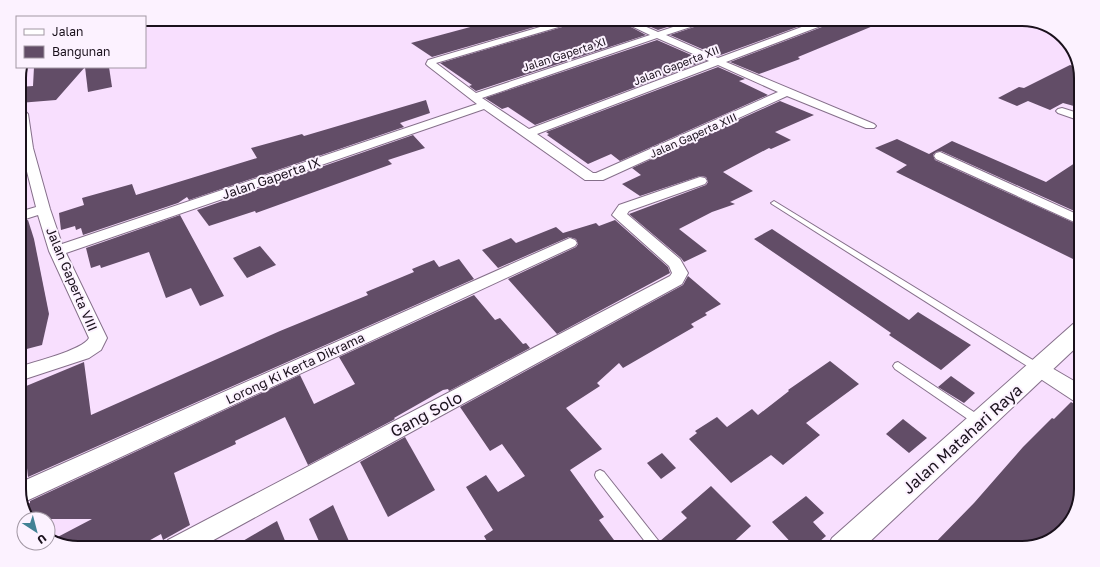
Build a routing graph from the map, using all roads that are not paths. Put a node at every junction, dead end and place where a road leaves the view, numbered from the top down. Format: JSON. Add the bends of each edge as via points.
{"nodes":[{"id":1,"x":552,"y":26,"type":"edge"},
{"id":2,"x":636,"y":26,"type":"edge"},
{"id":3,"x":686,"y":26,"type":"edge"},
{"id":4,"x":813,"y":26,"type":"edge"},
{"id":5,"x":658,"y":36,"type":"junction"},
{"id":6,"x":719,"y":62,"type":"junction"},
{"id":7,"x":788,"y":92,"type":"junction"},
{"id":8,"x":474,"y":97,"type":"junction"},
{"id":9,"x":485,"y":106,"type":"junction"},
{"id":10,"x":1062,"y":111,"type":"dead end"},
{"id":11,"x":1074,"y":115,"type":"edge"},
{"id":12,"x":870,"y":126,"type":"dead end"},
{"id":13,"x":528,"y":133,"type":"junction"},
{"id":14,"x":940,"y":156,"type":"dead end"},
{"id":15,"x":26,"y":158,"type":"edge"},
{"id":16,"x":700,"y":181,"type":"dead end"},
{"id":17,"x":774,"y":203,"type":"dead end"},
{"id":18,"x":43,"y":209,"type":"junction"},
{"id":19,"x":26,"y":215,"type":"edge"},
{"id":20,"x":1074,"y":218,"type":"edge"},
{"id":21,"x":570,"y":242,"type":"dead end"},
{"id":22,"x":57,"y":251,"type":"junction"},
{"id":23,"x":1074,"y":336,"type":"edge"},
{"id":24,"x":898,"y":366,"type":"dead end"},
{"id":25,"x":1039,"y":369,"type":"junction"},
{"id":26,"x":26,"y":372,"type":"edge"},
{"id":27,"x":1074,"y":391,"type":"edge"},
{"id":28,"x":980,"y":422,"type":"junction"},
{"id":29,"x":600,"y":475,"type":"dead end"},
{"id":30,"x":26,"y":491,"type":"edge"},
{"id":31,"x":189,"y":541,"type":"edge"},
{"id":32,"x":652,"y":541,"type":"edge"},
{"id":33,"x":850,"y":541,"type":"edge"}],
"edges":[{"from":1,"to":8,"type":"street","via":[[431,62],[432,66]]},
{"from":2,"to":5,"type":"street"},
{"from":3,"to":5,"type":"street","name":"Jalan Gaperta XI"},
{"from":4,"to":6,"type":"street","name":"Jalan Gaperta XII"},
{"from":5,"to":6,"type":"street"},
{"from":5,"to":8,"type":"street","name":"Jalan Gaperta XI"},
{"from":6,"to":7,"type":"street"},
{"from":6,"to":13,"type":"street","name":"Jalan Gaperta XII"},
{"from":7,"to":12,"type":"street"},
{"from":7,"to":13,"type":"street","name":"Jalan Gaperta XIII","via":[[598,177],[584,174]]},
{"from":8,"to":9,"type":"street"},
{"from":9,"to":13,"type":"street"},
{"from":9,"to":22,"type":"street","name":"Jalan Gaperta IX"},
{"from":10,"to":11,"type":"street"},
{"from":14,"to":20,"type":"street"},
{"from":15,"to":18,"type":"street","name":"Jalan Gaperta VIII"},
{"from":16,"to":31,"type":"street","name":"Gang Solo","via":[[624,208],[619,215],[675,264],[680,272],[676,280]]},
{"from":17,"to":25,"type":"lane"},
{"from":18,"to":19,"type":"street"},
{"from":18,"to":22,"type":"street","name":"Jalan Gaperta VIII"},
{"from":21,"to":30,"type":"street","name":"Lorong Ki Kerta Dikrama"},
{"from":22,"to":26,"type":"street","name":"Jalan Gaperta VIII","via":[[98,338],[95,345],[83,353]]},
{"from":23,"to":25,"type":"street","name":"Jalan Matahari Raya"},
{"from":24,"to":28,"type":"lane"},
{"from":25,"to":27,"type":"street"},
{"from":25,"to":28,"type":"street","name":"Jalan Matahari Raya"},
{"from":28,"to":33,"type":"street","name":"Jalan Matahari Raya"},
{"from":29,"to":32,"type":"lane"}]}
